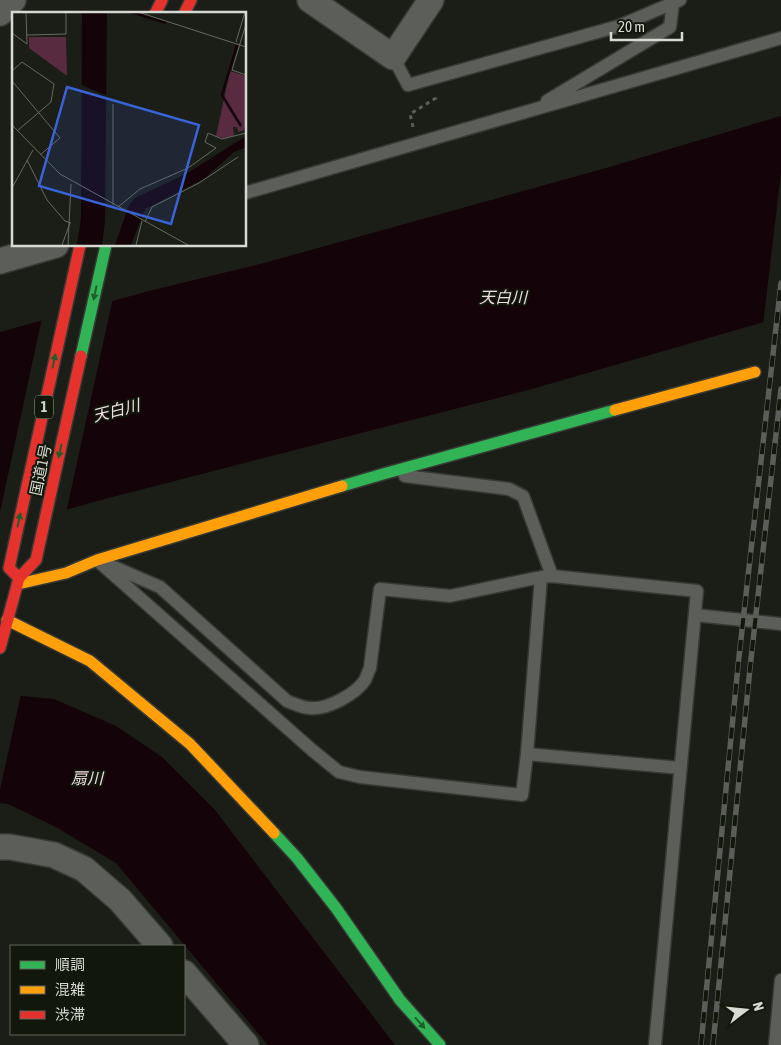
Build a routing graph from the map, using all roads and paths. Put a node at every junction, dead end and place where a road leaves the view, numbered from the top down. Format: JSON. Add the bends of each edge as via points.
{"nodes":[{"id":1,"x":13,"y":0,"type":"edge"},
{"id":2,"x":162,"y":0,"type":"edge"},
{"id":3,"x":191,"y":0,"type":"edge"},
{"id":4,"x":310,"y":0,"type":"edge"},
{"id":5,"x":431,"y":0,"type":"edge"},
{"id":6,"x":676,"y":2,"type":"edge"},
{"id":7,"x":156,"y":12,"type":"edge"},
{"id":8,"x":185,"y":12,"type":"edge"},
{"id":9,"x":0,"y":13,"type":"edge"},
{"id":10,"x":781,"y":38,"type":"edge"},
{"id":11,"x":392,"y":57,"type":"junction"},
{"id":12,"x":435,"y":78,"type":"junction"},
{"id":13,"x":532,"y":110,"type":"junction"},
{"id":14,"x":418,"y":143,"type":"junction"},
{"id":15,"x":246,"y":192,"type":"edge"},
{"id":16,"x":72,"y":246,"type":"edge"},
{"id":17,"x":106,"y":246,"type":"edge"},
{"id":18,"x":0,"y":261,"type":"edge"},
{"id":19,"x":755,"y":372,"type":"dead end"},
{"id":20,"x":383,"y":474,"type":"junction"},
{"id":21,"x":97,"y":560,"type":"junction"},
{"id":22,"x":546,"y":576,"type":"junction"},
{"id":23,"x":18,"y":581,"type":"junction"},
{"id":24,"x":695,"y":615,"type":"junction"},
{"id":25,"x":7,"y":620,"type":"junction"},
{"id":26,"x":781,"y":624,"type":"edge"},
{"id":27,"x":0,"y":648,"type":"edge"},
{"id":28,"x":527,"y":754,"type":"junction"},
{"id":29,"x":680,"y":768,"type":"junction"},
{"id":30,"x":0,"y":847,"type":"edge"},
{"id":31,"x":159,"y":945,"type":"edge"},
{"id":32,"x":185,"y":974,"type":"edge"},
{"id":33,"x":781,"y":980,"type":"edge"},
{"id":34,"x":246,"y":1045,"type":"edge"},
{"id":35,"x":440,"y":1045,"type":"edge"},
{"id":36,"x":655,"y":1045,"type":"edge"},
{"id":37,"x":775,"y":1045,"type":"edge"}],
"edges":[{"from":1,"to":9,"type":"street"},
{"from":2,"to":7,"type":"main road"},
{"from":3,"to":8,"type":"main road"},
{"from":4,"to":11,"type":"street"},
{"from":5,"to":11,"type":"street"},
{"from":6,"to":12,"type":"lane","via":[[619,26]]},
{"from":6,"to":13,"type":"lane","via":[[670,27]]},
{"from":10,"to":13,"type":"lane"},
{"from":11,"to":12,"type":"lane","via":[[408,85]]},
{"from":12,"to":14,"type":"path","via":[[436,98],[410,114]]},
{"from":13,"to":14,"type":"lane"},
{"from":14,"to":15,"type":"lane"},
{"from":16,"to":18,"type":"street"},
{"from":23,"to":16,"type":"main road","name":"国道1号","number":"1","one_way":true,"via":[[9,568]]},
{"from":17,"to":23,"type":"main road","name":"国道1号","number":"1","one_way":true,"via":[[36,560]]},
{"from":19,"to":20,"type":"main road"},
{"from":20,"to":21,"type":"main road"},
{"from":20,"to":22,"type":"lane","via":[[510,489],[523,496]]},
{"from":21,"to":22,"type":"lane","via":[[160,587],[287,701],[312,709],[344,698],[365,680],[370,668],[380,589],[450,596]]},
{"from":21,"to":23,"type":"main road","via":[[66,572]]},
{"from":21,"to":28,"type":"lane","via":[[339,772],[360,778],[522,795]]},
{"from":22,"to":24,"type":"lane","via":[[697,591]]},
{"from":22,"to":28,"type":"lane"},
{"from":23,"to":25,"type":"main road","name":"国道1号","number":"1"},
{"from":24,"to":26,"type":"lane"},
{"from":24,"to":29,"type":"lane"},
{"from":25,"to":27,"type":"main road","name":"国道1号","number":"1"},
{"from":25,"to":35,"type":"main road","one_way":true,"via":[[90,662],[190,744],[297,858],[400,1000]]},
{"from":28,"to":29,"type":"lane"},
{"from":29,"to":36,"type":"lane"},
{"from":30,"to":31,"type":"street","via":[[54,855],[84,869],[120,900]]},
{"from":32,"to":34,"type":"street"},
{"from":33,"to":37,"type":"lane"}]}
